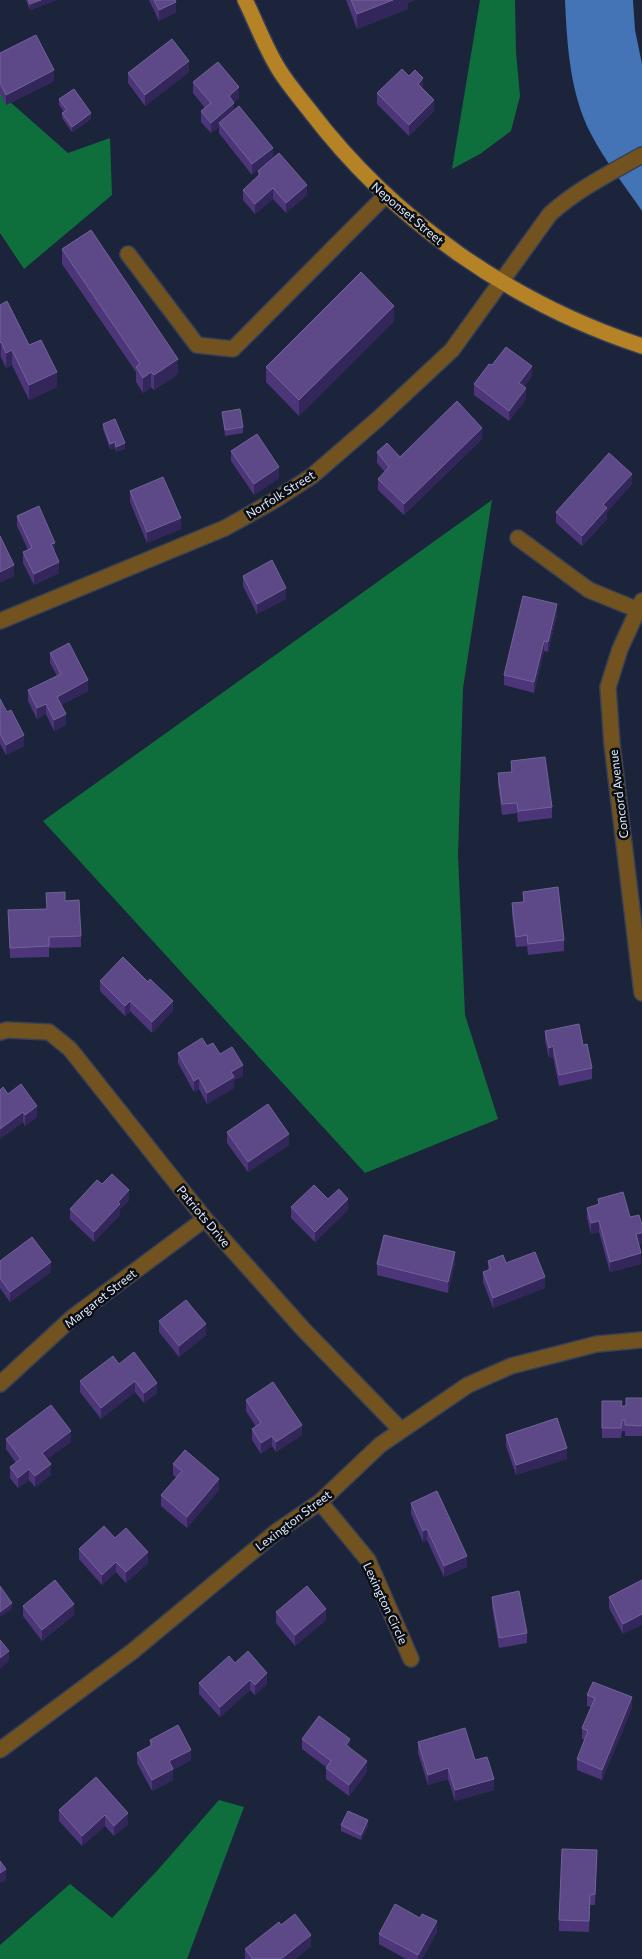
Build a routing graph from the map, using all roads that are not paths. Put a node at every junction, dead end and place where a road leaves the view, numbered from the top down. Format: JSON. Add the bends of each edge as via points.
{"nodes":[{"id":1,"x":245,"y":0,"type":"edge"},
{"id":2,"x":642,"y":155,"type":"edge"},
{"id":3,"x":386,"y":195,"type":"junction"},
{"id":4,"x":128,"y":254,"type":"dead end"},
{"id":5,"x":501,"y":283,"type":"junction"},
{"id":6,"x":642,"y":346,"type":"edge"},
{"id":7,"x":518,"y":538,"type":"dead end"},
{"id":8,"x":640,"y":606,"type":"edge"},
{"id":9,"x":0,"y":621,"type":"edge"},
{"id":10,"x":642,"y":993,"type":"edge"},
{"id":11,"x":0,"y":1032,"type":"edge"},
{"id":12,"x":205,"y":1219,"type":"junction"},
{"id":13,"x":642,"y":1340,"type":"edge"},
{"id":14,"x":0,"y":1384,"type":"edge"},
{"id":15,"x":401,"y":1430,"type":"junction"},
{"id":16,"x":320,"y":1502,"type":"junction"},
{"id":17,"x":411,"y":1659,"type":"dead end"},
{"id":18,"x":0,"y":1750,"type":"edge"}],
"edges":[{"from":1,"to":3,"type":"main road","name":"Neponset Street","via":[[278,68],[329,137]]},
{"from":2,"to":5,"type":"street","name":"Norfolk Street","via":[[568,198],[550,214]]},
{"from":3,"to":4,"type":"street","via":[[234,348],[197,345]]},
{"from":3,"to":5,"type":"main road","name":"Neponset Street","via":[[444,243]]},
{"from":5,"to":6,"type":"main road","name":"Neponset Street","via":[[563,315]]},
{"from":5,"to":9,"type":"street","name":"Norfolk Street","via":[[452,350],[312,476],[225,528]]},
{"from":7,"to":8,"type":"street","via":[[590,590]]},
{"from":8,"to":10,"type":"street","name":"Concord Avenue","via":[[620,649],[608,687]]},
{"from":11,"to":12,"type":"street","name":"Patriots Drive","via":[[49,1032],[70,1049]]},
{"from":12,"to":14,"type":"street","name":"Margaret Street","via":[[73,1317]]},
{"from":12,"to":15,"type":"street","name":"Patriots Drive","via":[[303,1329]]},
{"from":13,"to":15,"type":"street","name":"Lexington Street","via":[[597,1344],[511,1366],[468,1385]]},
{"from":15,"to":16,"type":"street","name":"Lexington Street","via":[[380,1445]]},
{"from":16,"to":17,"type":"street","name":"Lexington Circle","via":[[368,1560]]},
{"from":16,"to":18,"type":"street","name":"Lexington Street","via":[[276,1532],[134,1651]]}]}
